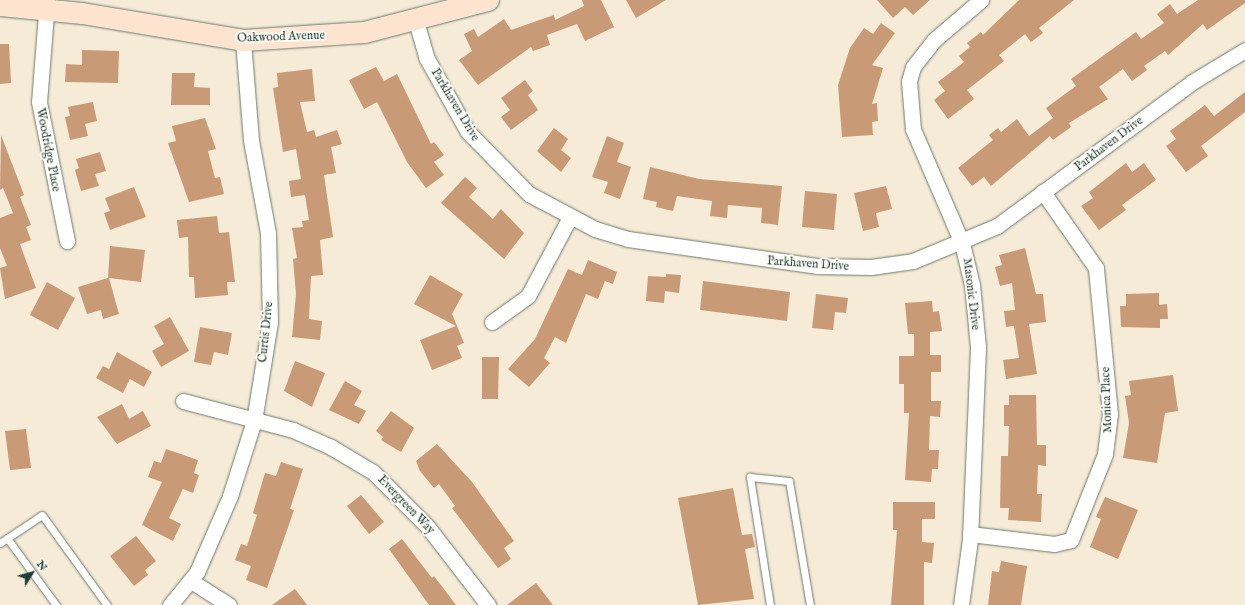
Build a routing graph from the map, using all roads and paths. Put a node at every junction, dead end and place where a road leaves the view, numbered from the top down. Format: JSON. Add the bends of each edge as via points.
{"nodes":[{"id":1,"x":488,"y":0,"type":"edge"},
{"id":2,"x":982,"y":0,"type":"edge"},
{"id":3,"x":0,"y":5,"type":"edge"},
{"id":4,"x":46,"y":5,"type":"edge"},
{"id":5,"x":416,"y":21,"type":"junction"},
{"id":6,"x":243,"y":40,"type":"junction"},
{"id":7,"x":1245,"y":50,"type":"edge"},
{"id":8,"x":1043,"y":192,"type":"junction"},
{"id":9,"x":570,"y":218,"type":"junction"},
{"id":10,"x":67,"y":241,"type":"dead end"},
{"id":11,"x":962,"y":243,"type":"junction"},
{"id":12,"x":492,"y":322,"type":"dead end"},
{"id":13,"x":183,"y":401,"type":"dead end"},
{"id":14,"x":254,"y":421,"type":"junction"},
{"id":15,"x":970,"y":534,"type":"junction"},
{"id":16,"x":7,"y":538,"type":"junction"},
{"id":17,"x":0,"y":543,"type":"edge"},
{"id":18,"x":190,"y":581,"type":"junction"},
{"id":19,"x":56,"y":605,"type":"edge"},
{"id":20,"x":107,"y":605,"type":"edge"},
{"id":21,"x":170,"y":605,"type":"edge"},
{"id":22,"x":229,"y":605,"type":"edge"},
{"id":23,"x":488,"y":605,"type":"edge"},
{"id":24,"x":770,"y":605,"type":"edge"},
{"id":25,"x":810,"y":605,"type":"edge"},
{"id":26,"x":961,"y":605,"type":"edge"}],
"edges":[{"from":1,"to":5,"type":"main road","name":"Oakwood Avenue"},
{"from":2,"to":11,"type":"street","name":"Masonic Drive","via":[[934,40],[913,67],[909,82],[913,129]]},
{"from":3,"to":4,"type":"main road","name":"Oakwood Avenue"},
{"from":4,"to":6,"type":"main road","name":"Oakwood Avenue"},
{"from":4,"to":10,"type":"street","name":"Woodridge Place","via":[[39,102]]},
{"from":5,"to":6,"type":"main road","name":"Oakwood Avenue","via":[[364,32]]},
{"from":5,"to":9,"type":"street","name":"Parkhaven Drive","via":[[426,57],[468,132],[529,194]]},
{"from":6,"to":14,"type":"street","name":"Curtis Drive","via":[[251,140],[263,199],[270,275],[270,322]]},
{"from":7,"to":8,"type":"street","name":"Parkhaven Drive","via":[[1192,82]]},
{"from":8,"to":11,"type":"street","name":"Parkhaven Drive","via":[[997,226]]},
{"from":8,"to":15,"type":"street","name":"Monica Place","via":[[1096,268],[1110,414],[1105,454],[1071,540],[1054,544]]},
{"from":9,"to":11,"type":"street","name":"Parkhaven Drive","via":[[628,239],[818,266],[871,267],[913,261]]},
{"from":9,"to":12,"type":"street","via":[[528,296]]},
{"from":11,"to":15,"type":"street","name":"Masonic Drive","via":[[972,285],[978,347]]},
{"from":13,"to":14,"type":"street","name":"Evergreen Way"},
{"from":14,"to":18,"type":"street","name":"Curtis Drive","via":[[217,530]]},
{"from":14,"to":23,"type":"street","name":"Evergreen Way","via":[[293,430],[331,447],[373,472],[427,526]]},
{"from":15,"to":26,"type":"street","name":"Masonic Drive"},
{"from":16,"to":17,"type":"lane"},
{"from":16,"to":19,"type":"lane"},
{"from":16,"to":20,"type":"lane","via":[[42,515]]},
{"from":18,"to":21,"type":"street","name":"Curtis Drive"},
{"from":18,"to":22,"type":"street"},
{"from":24,"to":25,"type":"lane","via":[[750,477],[789,481]]}]}
